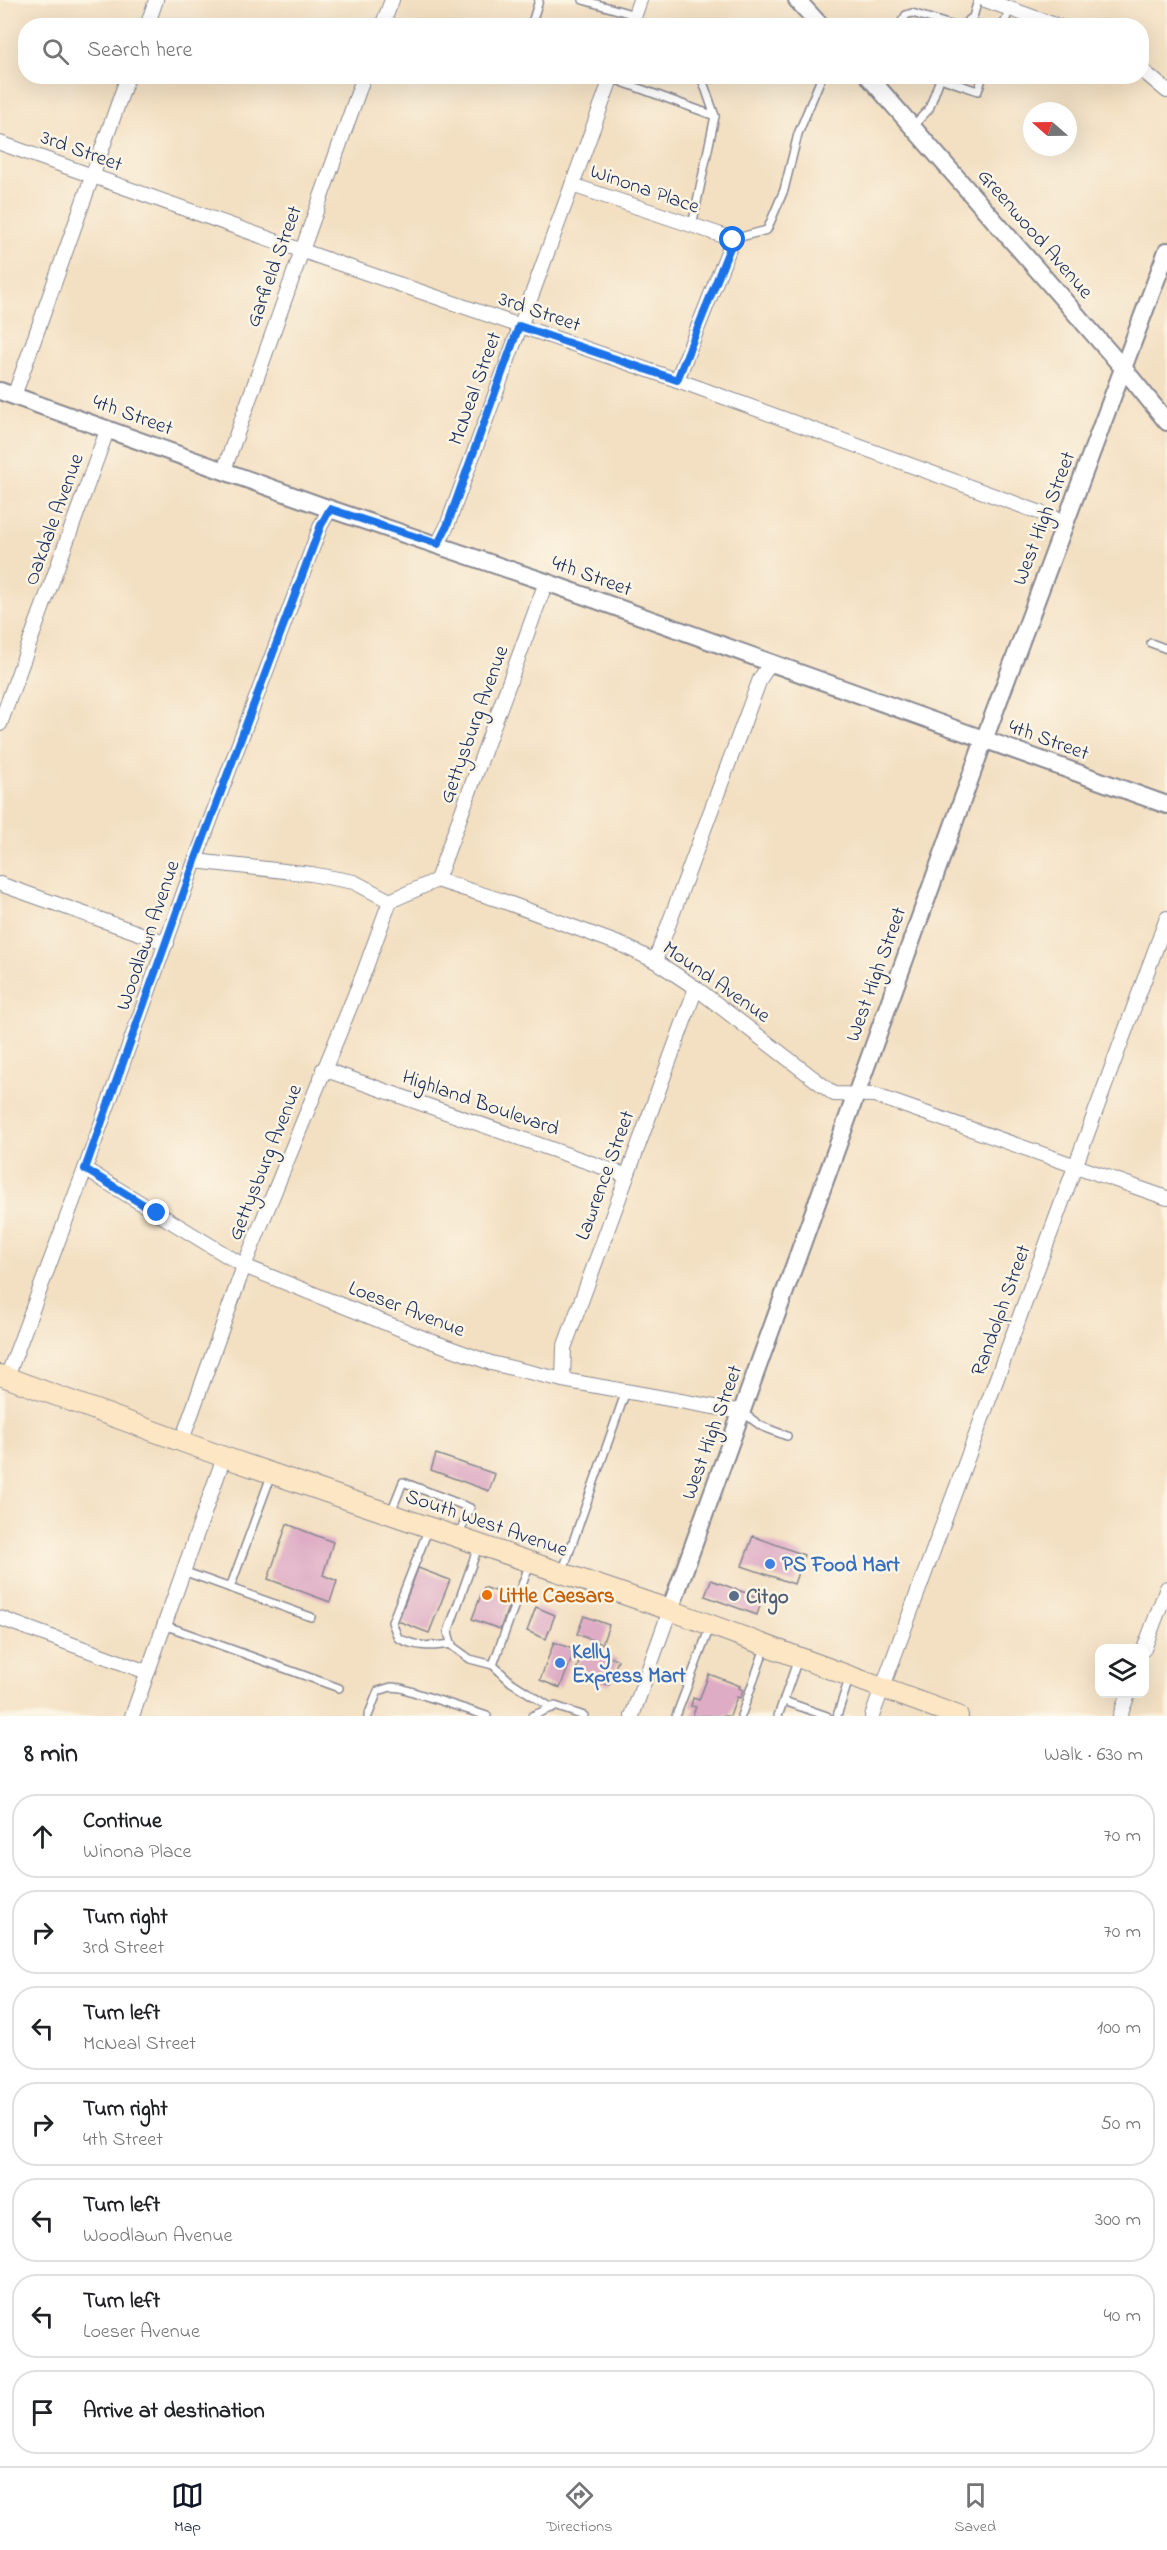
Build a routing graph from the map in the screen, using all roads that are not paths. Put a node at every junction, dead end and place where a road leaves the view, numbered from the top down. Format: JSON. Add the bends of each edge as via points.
{"nodes":[{"id":1,"x":156,"y":0,"type":"edge"},
{"id":2,"x":392,"y":0,"type":"edge"},
{"id":3,"x":540,"y":0,"type":"edge"},
{"id":4,"x":583,"y":0,"type":"edge"},
{"id":5,"x":640,"y":0,"type":"edge"},
{"id":6,"x":797,"y":0,"type":"edge"},
{"id":7,"x":978,"y":0,"type":"edge"},
{"id":8,"x":985,"y":0,"type":"edge"},
{"id":9,"x":1010,"y":9,"type":"junction"},
{"id":10,"x":150,"y":18,"type":"edge"},
{"id":11,"x":385,"y":18,"type":"edge"},
{"id":12,"x":534,"y":18,"type":"edge"},
{"id":13,"x":628,"y":18,"type":"edge"},
{"id":14,"x":634,"y":18,"type":"edge"},
{"id":15,"x":814,"y":18,"type":"edge"},
{"id":16,"x":904,"y":18,"type":"edge"},
{"id":17,"x":933,"y":18,"type":"edge"},
{"id":18,"x":972,"y":18,"type":"edge"},
{"id":19,"x":1006,"y":18,"type":"edge"},
{"id":20,"x":1035,"y":18,"type":"edge"},
{"id":21,"x":1149,"y":76,"type":"edge"},
{"id":22,"x":125,"y":84,"type":"edge"},
{"id":23,"x":361,"y":84,"type":"edge"},
{"id":24,"x":609,"y":84,"type":"edge"},
{"id":25,"x":630,"y":84,"type":"edge"},
{"id":26,"x":704,"y":84,"type":"edge"},
{"id":27,"x":819,"y":84,"type":"edge"},
{"id":28,"x":875,"y":84,"type":"edge"},
{"id":29,"x":938,"y":84,"type":"edge"},
{"id":30,"x":959,"y":84,"type":"edge"},
{"id":31,"x":980,"y":84,"type":"edge"},
{"id":32,"x":1167,"y":91,"type":"edge"},
{"id":33,"x":715,"y":116,"type":"junction"},
{"id":34,"x":913,"y":126,"type":"junction"},
{"id":35,"x":0,"y":143,"type":"edge"},
{"id":36,"x":92,"y":176,"type":"junction"},
{"id":37,"x":572,"y":185,"type":"junction"},
{"id":38,"x":692,"y":226,"type":"junction"},
{"id":39,"x":733,"y":240,"type":"junction"},
{"id":40,"x":300,"y":250,"type":"junction"},
{"id":41,"x":1167,"y":250,"type":"edge"},
{"id":42,"x":519,"y":326,"type":"junction"},
{"id":43,"x":1124,"y":369,"type":"junction"},
{"id":44,"x":677,"y":380,"type":"junction"},
{"id":45,"x":7,"y":393,"type":"edge"},
{"id":46,"x":1167,"y":422,"type":"edge"},
{"id":47,"x":108,"y":428,"type":"junction"},
{"id":48,"x":224,"y":470,"type":"junction"},
{"id":49,"x":330,"y":509,"type":"junction"},
{"id":50,"x":1066,"y":522,"type":"junction"},
{"id":51,"x":438,"y":544,"type":"junction"},
{"id":52,"x":546,"y":582,"type":"junction"},
{"id":53,"x":1151,"y":643,"type":"dead end"},
{"id":54,"x":1167,"y":649,"type":"edge"},
{"id":55,"x":771,"y":662,"type":"junction"},
{"id":56,"x":0,"y":724,"type":"edge"},
{"id":57,"x":984,"y":740,"type":"junction"},
{"id":58,"x":1167,"y":805,"type":"edge"},
{"id":59,"x":195,"y":861,"type":"junction"},
{"id":60,"x":437,"y":880,"type":"junction"},
{"id":61,"x":0,"y":884,"type":"edge"},
{"id":62,"x":390,"y":901,"type":"junction"},
{"id":63,"x":1167,"y":918,"type":"edge"},
{"id":64,"x":167,"y":943,"type":"junction"},
{"id":65,"x":656,"y":961,"type":"junction"},
{"id":66,"x":696,"y":988,"type":"junction"},
{"id":67,"x":323,"y":1069,"type":"junction"},
{"id":68,"x":855,"y":1093,"type":"junction"},
{"id":69,"x":1075,"y":1167,"type":"junction"},
{"id":70,"x":85,"y":1169,"type":"junction"},
{"id":71,"x":625,"y":1175,"type":"junction"},
{"id":72,"x":1167,"y":1198,"type":"edge"},
{"id":73,"x":244,"y":1266,"type":"junction"},
{"id":74,"x":3,"y":1376,"type":"edge"},
{"id":75,"x":563,"y":1380,"type":"junction"},
{"id":76,"x":626,"y":1391,"type":"junction"},
{"id":77,"x":742,"y":1412,"type":"junction"},
{"id":78,"x":788,"y":1436,"type":"dead end"},
{"id":79,"x":182,"y":1440,"type":"junction"},
{"id":80,"x":224,"y":1457,"type":"junction"},
{"id":81,"x":272,"y":1473,"type":"junction"},
{"id":82,"x":390,"y":1514,"type":"junction"},
{"id":83,"x":429,"y":1527,"type":"junction"},
{"id":84,"x":458,"y":1537,"type":"junction"},
{"id":85,"x":478,"y":1544,"type":"junction"},
{"id":86,"x":530,"y":1562,"type":"junction"},
{"id":87,"x":183,"y":1571,"type":"junction"},
{"id":88,"x":562,"y":1573,"type":"junction"},
{"id":89,"x":230,"y":1588,"type":"junction"},
{"id":90,"x":1167,"y":1588,"type":"edge"},
{"id":91,"x":670,"y":1610,"type":"junction"},
{"id":92,"x":311,"y":1617,"type":"dead end"},
{"id":93,"x":0,"y":1618,"type":"edge"},
{"id":94,"x":164,"y":1625,"type":"junction"},
{"id":95,"x":711,"y":1625,"type":"junction"},
{"id":96,"x":452,"y":1644,"type":"junction"},
{"id":97,"x":1146,"y":1644,"type":"edge"},
{"id":98,"x":766,"y":1645,"type":"junction"},
{"id":99,"x":799,"y":1657,"type":"junction"},
{"id":100,"x":493,"y":1665,"type":"junction"},
{"id":101,"x":147,"y":1672,"type":"junction"},
{"id":102,"x":850,"y":1677,"type":"junction"},
{"id":103,"x":339,"y":1688,"type":"dead end"},
{"id":104,"x":882,"y":1689,"type":"junction"},
{"id":105,"x":1127,"y":1698,"type":"edge"},
{"id":106,"x":784,"y":1701,"type":"junction"},
{"id":107,"x":552,"y":1708,"type":"junction"},
{"id":108,"x":572,"y":1714,"type":"edge"},
{"id":109,"x":818,"y":1715,"type":"edge"},
{"id":110,"x":132,"y":1716,"type":"edge"},
{"id":111,"x":368,"y":1716,"type":"edge"},
{"id":112,"x":487,"y":1716,"type":"edge"},
{"id":113,"x":532,"y":1716,"type":"edge"},
{"id":114,"x":584,"y":1716,"type":"edge"},
{"id":115,"x":632,"y":1716,"type":"edge"},
{"id":116,"x":676,"y":1716,"type":"edge"},
{"id":117,"x":741,"y":1716,"type":"edge"},
{"id":118,"x":778,"y":1716,"type":"edge"},
{"id":119,"x":827,"y":1716,"type":"edge"},
{"id":120,"x":837,"y":1716,"type":"edge"},
{"id":121,"x":872,"y":1716,"type":"edge"},
{"id":122,"x":958,"y":1716,"type":"edge"},
{"id":123,"x":1120,"y":1716,"type":"edge"}],
"edges":[{"from":1,"to":10,"type":"street"},
{"from":2,"to":11,"type":"street"},
{"from":3,"to":12,"type":"lane"},
{"from":4,"to":13,"type":"lane"},
{"from":5,"to":14,"type":"street"},
{"from":6,"to":15,"type":"street"},
{"from":7,"to":18,"type":"lane"},
{"from":8,"to":9,"type":"street"},
{"from":9,"to":19,"type":"lane"},
{"from":9,"to":20,"type":"street"},
{"from":16,"to":17,"type":"lane","via":[[920,13]]},
{"from":21,"to":32,"type":"street"},
{"from":22,"to":36,"type":"street"},
{"from":23,"to":40,"type":"street","name":"Garfield Street"},
{"from":24,"to":37,"type":"street","name":"McNeal Street"},
{"from":25,"to":33,"type":"lane"},
{"from":26,"to":33,"type":"lane"},
{"from":27,"to":39,"type":"lane","via":[[767,230]]},
{"from":28,"to":34,"type":"street","name":"Greenwood Avenue"},
{"from":29,"to":34,"type":"lane","via":[[929,109]]},
{"from":30,"to":31,"type":"lane","via":[[978,91]]},
{"from":33,"to":38,"type":"lane"},
{"from":34,"to":43,"type":"street","name":"Greenwood Avenue"},
{"from":35,"to":36,"type":"street","name":"3rd Street"},
{"from":36,"to":40,"type":"street","name":"3rd Street"},
{"from":36,"to":45,"type":"street"},
{"from":37,"to":38,"type":"street","name":"Winona Place"},
{"from":37,"to":42,"type":"street","name":"McNeal Street"},
{"from":38,"to":39,"type":"street","name":"Winona Place"},
{"from":39,"to":44,"type":"street"},
{"from":40,"to":42,"type":"street","name":"3rd Street"},
{"from":40,"to":48,"type":"street","name":"Garfield Street"},
{"from":41,"to":43,"type":"street","name":"West High Street"},
{"from":42,"to":44,"type":"street","name":"3rd Street"},
{"from":42,"to":51,"type":"street","name":"McNeal Street"},
{"from":43,"to":46,"type":"street","name":"Greenwood Avenue"},
{"from":43,"to":50,"type":"street","name":"West High Street"},
{"from":44,"to":50,"type":"street","name":"3rd Street"},
{"from":45,"to":47,"type":"street","name":"4th Street"},
{"from":47,"to":48,"type":"street","name":"4th Street"},
{"from":47,"to":56,"type":"street","name":"Oakdale Avenue"},
{"from":48,"to":49,"type":"street","name":"4th Street"},
{"from":49,"to":51,"type":"street","name":"4th Street"},
{"from":49,"to":59,"type":"street","name":"Woodlawn Avenue"},
{"from":50,"to":57,"type":"street","name":"West High Street"},
{"from":51,"to":52,"type":"street","name":"4th Street"},
{"from":52,"to":55,"type":"street","name":"4th Street"},
{"from":52,"to":60,"type":"street","name":"Gettysburg Avenue"},
{"from":53,"to":54,"type":"lane"},
{"from":55,"to":57,"type":"street","name":"4th Street"},
{"from":55,"to":65,"type":"street","via":[[760,679]]},
{"from":57,"to":58,"type":"street","name":"4th Street"},
{"from":57,"to":68,"type":"street","name":"West High Street"},
{"from":59,"to":62,"type":"street","via":[[354,882]]},
{"from":59,"to":64,"type":"street","name":"Woodlawn Avenue"},
{"from":60,"to":62,"type":"street"},
{"from":60,"to":65,"type":"street","name":"Mound Avenue"},
{"from":61,"to":64,"type":"street"},
{"from":62,"to":67,"type":"street","name":"Gettysburg Avenue"},
{"from":63,"to":69,"type":"street","name":"Randolph Street"},
{"from":64,"to":70,"type":"street","name":"Woodlawn Avenue"},
{"from":65,"to":66,"type":"street","name":"Mound Avenue"},
{"from":66,"to":68,"type":"street","name":"Mound Avenue","via":[[834,1094]]},
{"from":66,"to":71,"type":"street","name":"Lawrence Street"},
{"from":67,"to":71,"type":"street","name":"Highland Boulevard"},
{"from":67,"to":73,"type":"street","name":"Gettysburg Avenue"},
{"from":68,"to":69,"type":"street","name":"Mound Avenue","via":[[874,1095]]},
{"from":68,"to":77,"type":"street","name":"West High Street"},
{"from":69,"to":72,"type":"street","name":"Mound Avenue"},
{"from":69,"to":104,"type":"street","name":"Randolph Street"},
{"from":70,"to":73,"type":"street","name":"Loeser Avenue"},
{"from":70,"to":74,"type":"street","name":"Woodlawn Avenue"},
{"from":71,"to":75,"type":"street","name":"Lawrence Street","via":[[564,1348]]},
{"from":73,"to":75,"type":"street","name":"Loeser Avenue","via":[[491,1363]]},
{"from":73,"to":79,"type":"street","name":"Gettysburg Avenue"},
{"from":74,"to":79,"type":"main road","name":"South West Avenue"},
{"from":75,"to":76,"type":"street","name":"Loeser Avenue"},
{"from":76,"to":77,"type":"street","name":"Loeser Avenue"},
{"from":76,"to":88,"type":"lane"},
{"from":77,"to":78,"type":"lane","via":[[761,1426]]},
{"from":77,"to":91,"type":"street","name":"West High Street"},
{"from":79,"to":80,"type":"main road","name":"South West Avenue"},
{"from":80,"to":81,"type":"main road","name":"South West Avenue"},
{"from":80,"to":87,"type":"street"},
{"from":81,"to":82,"type":"main road","name":"South West Avenue"},
{"from":81,"to":89,"type":"lane"},
{"from":82,"to":83,"type":"main road","name":"South West Avenue"},
{"from":82,"to":84,"type":"lane","via":[[403,1482],[470,1508]]},
{"from":83,"to":84,"type":"main road","name":"South West Avenue"},
{"from":83,"to":96,"type":"lane","via":[[392,1622],[398,1638],[413,1645]]},
{"from":84,"to":85,"type":"main road","name":"South West Avenue"},
{"from":85,"to":86,"type":"main road","name":"South West Avenue"},
{"from":85,"to":96,"type":"lane","via":[[448,1632]]},
{"from":86,"to":88,"type":"main road","name":"South West Avenue"},
{"from":86,"to":100,"type":"lane"},
{"from":87,"to":89,"type":"lane"},
{"from":87,"to":94,"type":"street"},
{"from":88,"to":91,"type":"main road","name":"South West Avenue"},
{"from":89,"to":92,"type":"lane"},
{"from":90,"to":97,"type":"street"},
{"from":91,"to":95,"type":"main road","name":"South West Avenue"},
{"from":91,"to":115,"type":"street","name":"West High Street"},
{"from":93,"to":101,"type":"street"},
{"from":94,"to":101,"type":"street"},
{"from":94,"to":103,"type":"lane"},
{"from":95,"to":98,"type":"main road","name":"South West Avenue"},
{"from":95,"to":116,"type":"lane"},
{"from":96,"to":100,"type":"lane","via":[[470,1659]]},
{"from":98,"to":99,"type":"main road","name":"South West Avenue"},
{"from":98,"to":117,"type":"lane"},
{"from":99,"to":102,"type":"main road","name":"South West Avenue"},
{"from":99,"to":106,"type":"lane"},
{"from":100,"to":107,"type":"lane","via":[[511,1682]]},
{"from":101,"to":110,"type":"street"},
{"from":102,"to":104,"type":"main road","name":"South West Avenue"},
{"from":102,"to":120,"type":"lane"},
{"from":104,"to":121,"type":"street","name":"Randolph Street"},
{"from":104,"to":122,"type":"main road","name":"South West Avenue"},
{"from":105,"to":123,"type":"street"},
{"from":106,"to":109,"type":"lane"},
{"from":106,"to":118,"type":"lane"},
{"from":107,"to":108,"type":"lane"},
{"from":107,"to":113,"type":"lane"},
{"from":108,"to":114,"type":"lane"},
{"from":109,"to":119,"type":"lane"},
{"from":111,"to":112,"type":"lane","via":[[378,1691],[401,1688]]}]}
